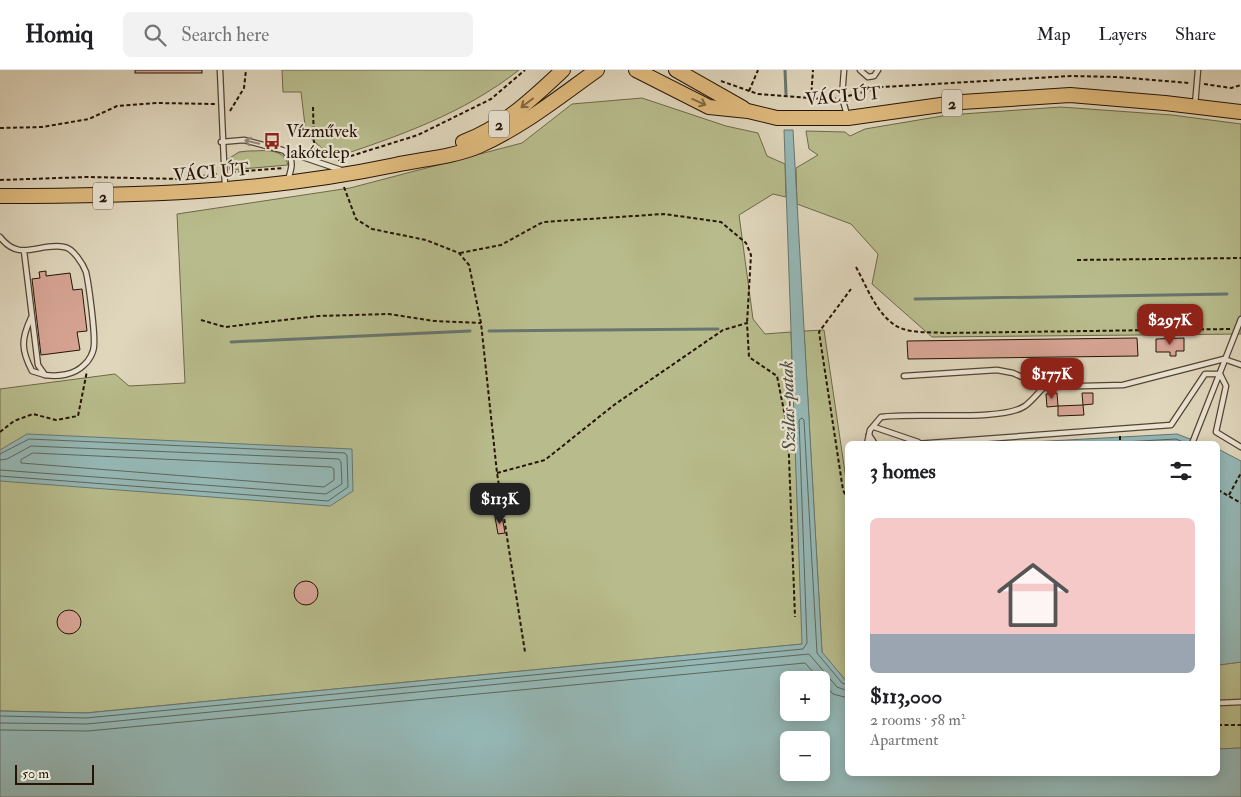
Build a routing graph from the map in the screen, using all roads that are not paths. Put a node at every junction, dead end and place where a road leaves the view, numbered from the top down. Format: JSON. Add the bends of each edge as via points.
{"nodes":[{"id":1,"x":220,"y":70,"type":"edge"},
{"id":2,"x":563,"y":70,"type":"edge"},
{"id":3,"x":597,"y":70,"type":"edge"},
{"id":4,"x":636,"y":70,"type":"edge"},
{"id":5,"x":676,"y":70,"type":"edge"},
{"id":6,"x":844,"y":70,"type":"edge"},
{"id":7,"x":860,"y":70,"type":"edge"},
{"id":8,"x":878,"y":70,"type":"edge"},
{"id":9,"x":884,"y":70,"type":"edge"},
{"id":10,"x":1198,"y":70,"type":"edge"},
{"id":11,"x":1195,"y":106,"type":"junction"},
{"id":12,"x":748,"y":111,"type":"junction"},
{"id":13,"x":1241,"y":112,"type":"edge"},
{"id":14,"x":848,"y":118,"type":"junction"},
{"id":15,"x":221,"y":142,"type":"junction"},
{"id":16,"x":282,"y":150,"type":"junction"},
{"id":17,"x":423,"y":159,"type":"junction"},
{"id":18,"x":346,"y":174,"type":"junction"},
{"id":19,"x":287,"y":183,"type":"junction"},
{"id":20,"x":226,"y":190,"type":"junction"},
{"id":21,"x":0,"y":196,"type":"edge"},
{"id":22,"x":0,"y":237,"type":"edge"},
{"id":23,"x":24,"y":251,"type":"junction"},
{"id":24,"x":32,"y":316,"type":"junction"},
{"id":25,"x":1241,"y":319,"type":"edge"},
{"id":26,"x":1224,"y":359,"type":"junction"},
{"id":27,"x":1241,"y":365,"type":"edge"},
{"id":28,"x":1220,"y":374,"type":"junction"},
{"id":29,"x":45,"y":375,"type":"junction"},
{"id":30,"x":904,"y":376,"type":"dead end"},
{"id":31,"x":1044,"y":387,"type":"junction"},
{"id":32,"x":874,"y":427,"type":"junction"},
{"id":33,"x":869,"y":435,"type":"junction"},
{"id":34,"x":868,"y":441,"type":"edge"},
{"id":35,"x":872,"y":441,"type":"edge"},
{"id":36,"x":912,"y":441,"type":"edge"},
{"id":37,"x":945,"y":441,"type":"edge"},
{"id":38,"x":1193,"y":441,"type":"dead end"},
{"id":39,"x":1241,"y":447,"type":"edge"},
{"id":40,"x":1241,"y":702,"type":"edge"},
{"id":41,"x":1220,"y":703,"type":"edge"}],
"edges":[{"from":1,"to":15,"type":"lane"},
{"from":2,"to":17,"type":"main road","name":"VÁCI ÚT","number":"2","one_way":true,"via":[[500,123]]},
{"from":3,"to":17,"type":"main road","name":"VÁCI ÚT","number":"2","via":[[503,134],[461,152]]},
{"from":4,"to":12,"type":"main road","name":"VÁCI ÚT","number":"2","one_way":true,"via":[[709,107]]},
{"from":5,"to":12,"type":"main road","name":"VÁCI ÚT","number":"2"},
{"from":6,"to":14,"type":"lane","via":[[842,97]]},
{"from":7,"to":8,"type":"lane","via":[[868,77],[874,76]]},
{"from":8,"to":9,"type":"lane"},
{"from":10,"to":11,"type":"lane"},
{"from":11,"to":13,"type":"main road","name":"VÁCI ÚT","number":"2"},
{"from":11,"to":14,"type":"main road","name":"VÁCI ÚT","number":"2","via":[[1070,95],[962,102]]},
{"from":12,"to":14,"type":"main road","name":"VÁCI ÚT","number":"2","via":[[777,118]]},
{"from":16,"to":15,"type":"lane","one_way":true,"via":[[244,140]]},
{"from":15,"to":20,"type":"lane"},
{"from":16,"to":18,"type":"lane"},
{"from":16,"to":19,"type":"lane","via":[[289,155],[292,168]]},
{"from":17,"to":18,"type":"main road","name":"VÁCI ÚT","number":"2"},
{"from":18,"to":19,"type":"main road","name":"VÁCI ÚT","number":"2"},
{"from":19,"to":20,"type":"main road","name":"VÁCI ÚT","number":"2"},
{"from":20,"to":21,"type":"main road","name":"VÁCI ÚT","number":"2","via":[[173,194]]},
{"from":22,"to":23,"type":"lane","via":[[5,244]]},
{"from":23,"to":24,"type":"lane"},
{"from":23,"to":29,"type":"lane","via":[[64,246],[73,252],[86,271],[94,346],[88,362],[80,370],[56,377]]},
{"from":24,"to":29,"type":"lane","via":[[38,365]]},
{"from":24,"to":29,"type":"lane","via":[[23,335],[25,358],[32,372]]},
{"from":25,"to":26,"type":"lane"},
{"from":26,"to":27,"type":"lane"},
{"from":26,"to":28,"type":"lane"},
{"from":26,"to":31,"type":"lane","via":[[1123,385]]},
{"from":28,"to":37,"type":"lane","via":[[1205,374],[1171,425]]},
{"from":28,"to":38,"type":"lane"},
{"from":28,"to":39,"type":"lane","via":[[1226,386],[1216,432]]},
{"from":30,"to":31,"type":"lane","via":[[997,370],[1013,373]]},
{"from":31,"to":32,"type":"lane","via":[[1025,406],[1012,412],[900,414],[881,417]]},
{"from":32,"to":33,"type":"lane"},
{"from":32,"to":36,"type":"lane"},
{"from":33,"to":34,"type":"lane"},
{"from":33,"to":35,"type":"lane"},
{"from":40,"to":41,"type":"lane"}]}
